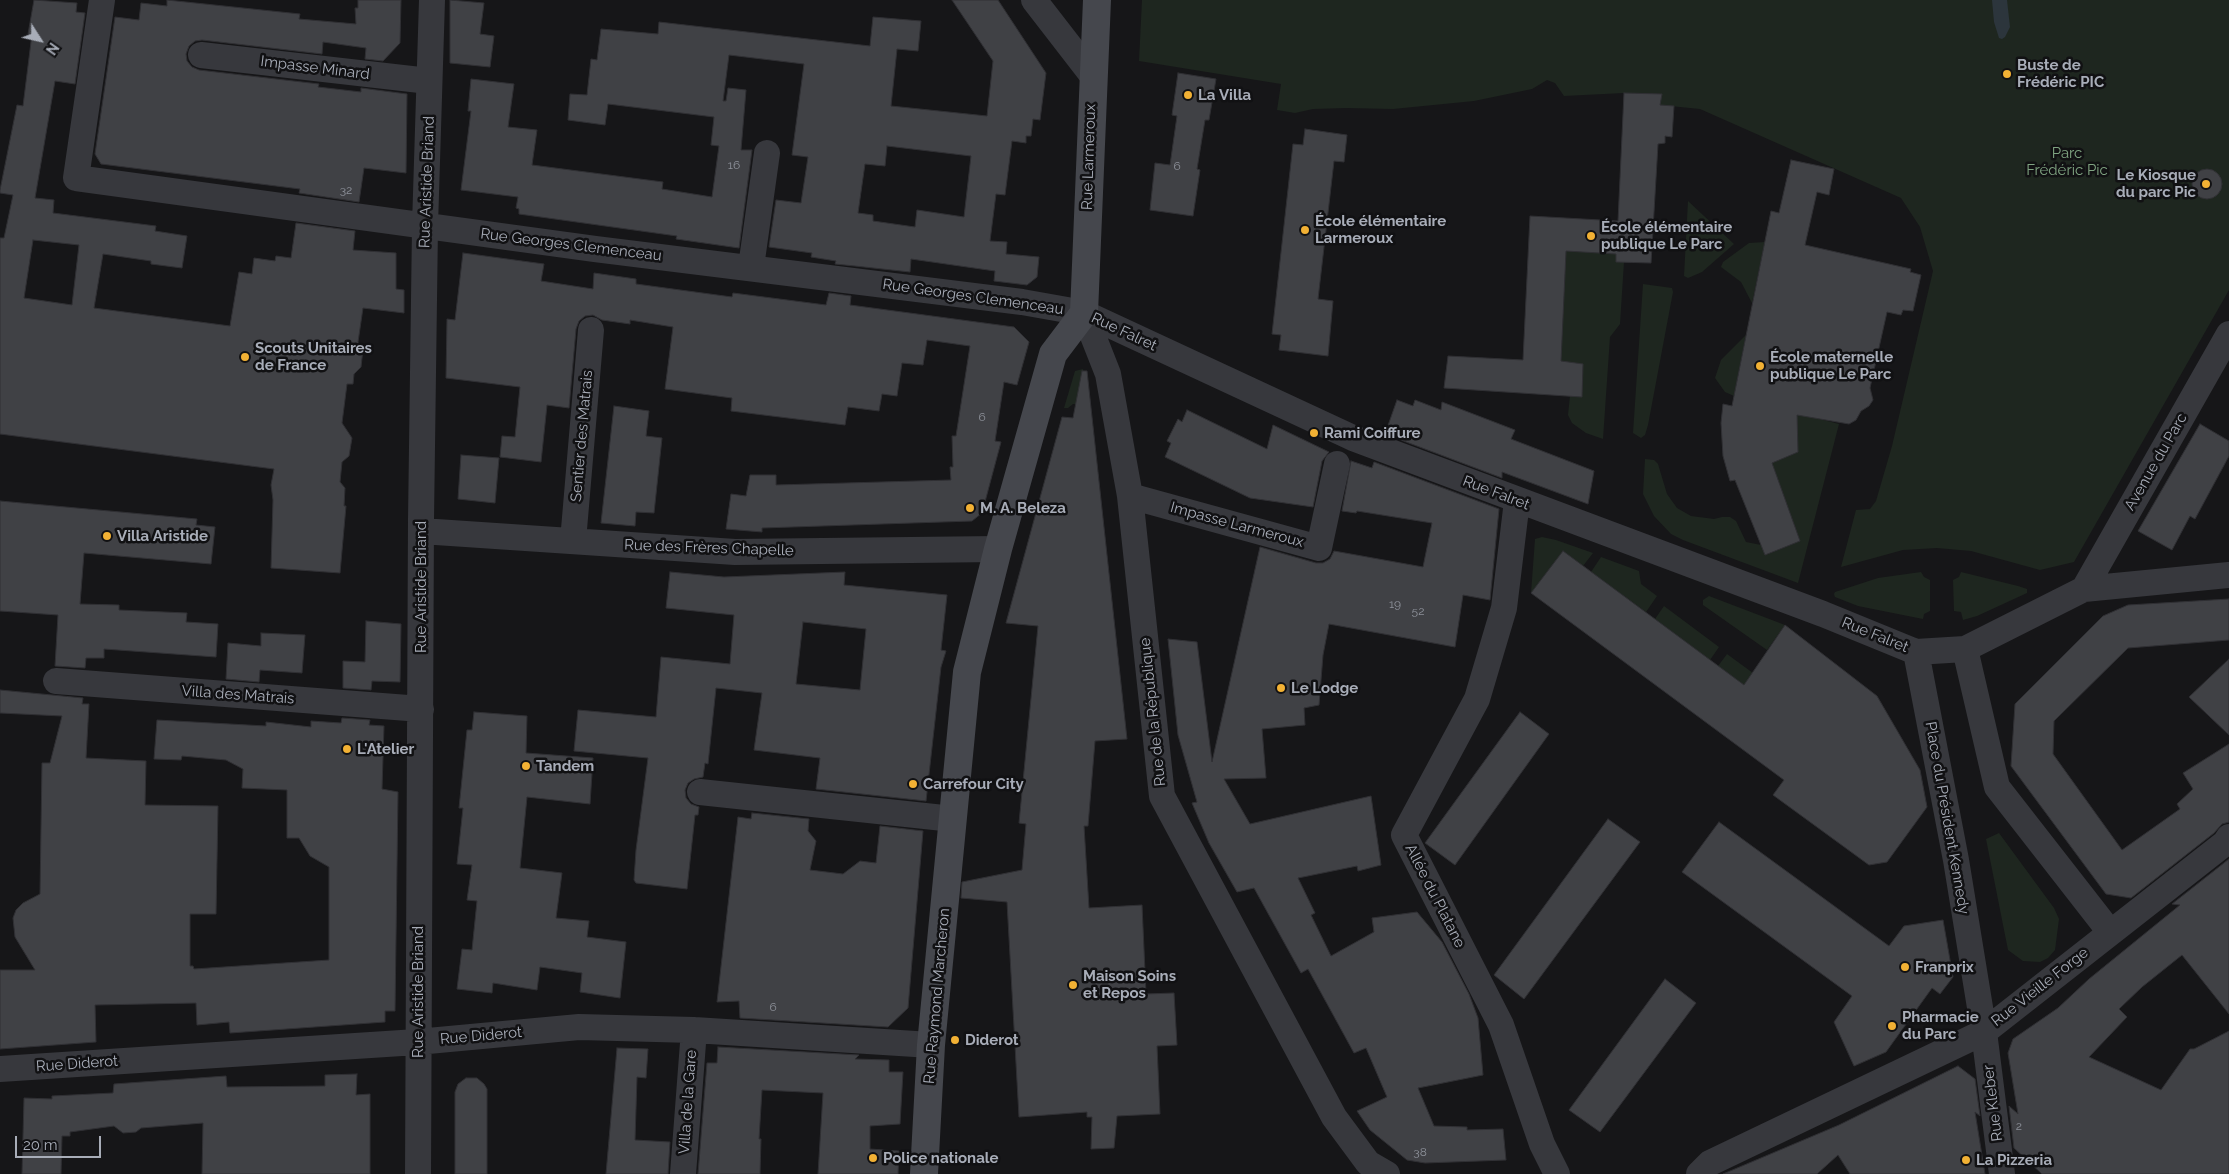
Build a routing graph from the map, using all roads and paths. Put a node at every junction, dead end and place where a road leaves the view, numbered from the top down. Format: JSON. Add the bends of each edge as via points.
{"nodes":[{"id":1,"x":102,"y":0,"type":"edge"},
{"id":2,"x":432,"y":0,"type":"edge"},
{"id":3,"x":1034,"y":0,"type":"edge"},
{"id":4,"x":1097,"y":0,"type":"edge"},
{"id":5,"x":201,"y":54,"type":"dead end"},
{"id":6,"x":1092,"y":75,"type":"junction"},
{"id":7,"x":430,"y":81,"type":"junction"},
{"id":8,"x":767,"y":153,"type":"dead end"},
{"id":9,"x":425,"y":226,"type":"junction"},
{"id":10,"x":751,"y":267,"type":"junction"},
{"id":11,"x":1084,"y":313,"type":"junction"},
{"id":12,"x":592,"y":330,"type":"dead end"},
{"id":13,"x":2229,"y":334,"type":"edge"},
{"id":14,"x":1337,"y":464,"type":"dead end"},
{"id":15,"x":1130,"y":496,"type":"junction"},
{"id":16,"x":1517,"y":501,"type":"junction"},
{"id":17,"x":420,"y":531,"type":"junction"},
{"id":18,"x":573,"y":541,"type":"junction"},
{"id":19,"x":998,"y":549,"type":"junction"},
{"id":20,"x":2229,"y":575,"type":"edge"},
{"id":21,"x":2084,"y":589,"type":"junction"},
{"id":22,"x":1965,"y":649,"type":"junction"},
{"id":23,"x":1916,"y":652,"type":"junction"},
{"id":24,"x":56,"y":681,"type":"dead end"},
{"id":25,"x":421,"y":709,"type":"junction"},
{"id":26,"x":700,"y":792,"type":"dead end"},
{"id":27,"x":953,"y":819,"type":"junction"},
{"id":28,"x":2229,"y":837,"type":"edge"},
{"id":29,"x":2110,"y":932,"type":"junction"},
{"id":30,"x":694,"y":1030,"type":"junction"},
{"id":31,"x":1984,"y":1032,"type":"junction"},
{"id":32,"x":418,"y":1042,"type":"junction"},
{"id":33,"x":932,"y":1045,"type":"junction"},
{"id":34,"x":0,"y":1069,"type":"edge"},
{"id":35,"x":418,"y":1174,"type":"edge"},
{"id":36,"x":683,"y":1174,"type":"edge"},
{"id":37,"x":924,"y":1174,"type":"edge"},
{"id":38,"x":1387,"y":1174,"type":"edge"},
{"id":39,"x":1557,"y":1174,"type":"edge"},
{"id":40,"x":1699,"y":1174,"type":"edge"},
{"id":41,"x":2002,"y":1174,"type":"edge"}],
"edges":[{"from":1,"to":9,"type":"street","name":"Rue Georges Clemenceau","via":[[76,178]]},
{"from":2,"to":7,"type":"street","name":"Rue Aristide Briand"},
{"from":3,"to":6,"type":"street"},
{"from":4,"to":6,"type":"main road","name":"Rue Larmeroux"},
{"from":5,"to":7,"type":"street","name":"Impasse Minard"},
{"from":6,"to":11,"type":"main road","name":"Rue Larmeroux"},
{"from":7,"to":9,"type":"street","name":"Rue Aristide Briand"},
{"from":8,"to":10,"type":"street"},
{"from":9,"to":10,"type":"street","name":"Rue Georges Clemenceau"},
{"from":9,"to":17,"type":"street","name":"Rue Aristide Briand"},
{"from":10,"to":11,"type":"street","name":"Rue Georges Clemenceau"},
{"from":11,"to":15,"type":"street","name":"Rue de la République","via":[[1108,374]]},
{"from":11,"to":16,"type":"street","name":"Rue Falret","via":[[1353,438]]},
{"from":11,"to":19,"type":"main road","name":"Rue Raymond Marcheron","via":[[1053,354]]},
{"from":12,"to":18,"type":"street","name":"Sentier des Matrais"},
{"from":13,"to":21,"type":"street","name":"Avenue du Parc"},
{"from":14,"to":15,"type":"street","name":"Impasse Larmeroux","via":[[1319,548]]},
{"from":15,"to":38,"type":"street","name":"Rue de la République","via":[[1162,796],[1334,1117],[1368,1163]]},
{"from":16,"to":23,"type":"street","name":"Rue Falret","via":[[1823,614]]},
{"from":16,"to":39,"type":"street","name":"Allée du Platane","via":[[1504,608],[1477,698],[1404,835],[1500,1025],[1542,1144]]},
{"from":17,"to":18,"type":"street","name":"Rue des Frères Chapelle"},
{"from":17,"to":25,"type":"street","name":"Rue Aristide Briand"},
{"from":18,"to":19,"type":"street","name":"Rue des Frères Chapelle","via":[[735,552]]},
{"from":19,"to":27,"type":"main road","name":"Rue Raymond Marcheron","via":[[967,672]]},
{"from":20,"to":21,"type":"street"},
{"from":21,"to":22,"type":"street"},
{"from":22,"to":23,"type":"street"},
{"from":22,"to":29,"type":"street","via":[[1997,787]]},
{"from":23,"to":31,"type":"street","name":"Place du Président Kennedy","via":[[1956,860]]},
{"from":24,"to":25,"type":"street","name":"Villa des Matrais"},
{"from":25,"to":32,"type":"street","name":"Rue Aristide Briand"},
{"from":26,"to":27,"type":"street"},
{"from":27,"to":33,"type":"main road","name":"Rue Raymond Marcheron"},
{"from":28,"to":29,"type":"street","name":"Rue Vieille Forge"},
{"from":29,"to":31,"type":"street","name":"Rue Vieille Forge"},
{"from":30,"to":32,"type":"street","name":"Rue Diderot","via":[[579,1027]]},
{"from":30,"to":33,"type":"street","name":"Rue Diderot"},
{"from":30,"to":36,"type":"street","name":"Villa de la Gare"},
{"from":31,"to":40,"type":"street","name":"Rue Vieille Forge","via":[[1710,1163]]},
{"from":31,"to":41,"type":"street","name":"Rue Kleber"},
{"from":32,"to":34,"type":"street","name":"Rue Diderot"},
{"from":32,"to":35,"type":"street","name":"Rue Aristide Briand"},
{"from":33,"to":37,"type":"main road","name":"Rue Raymond Marcheron"}]}
